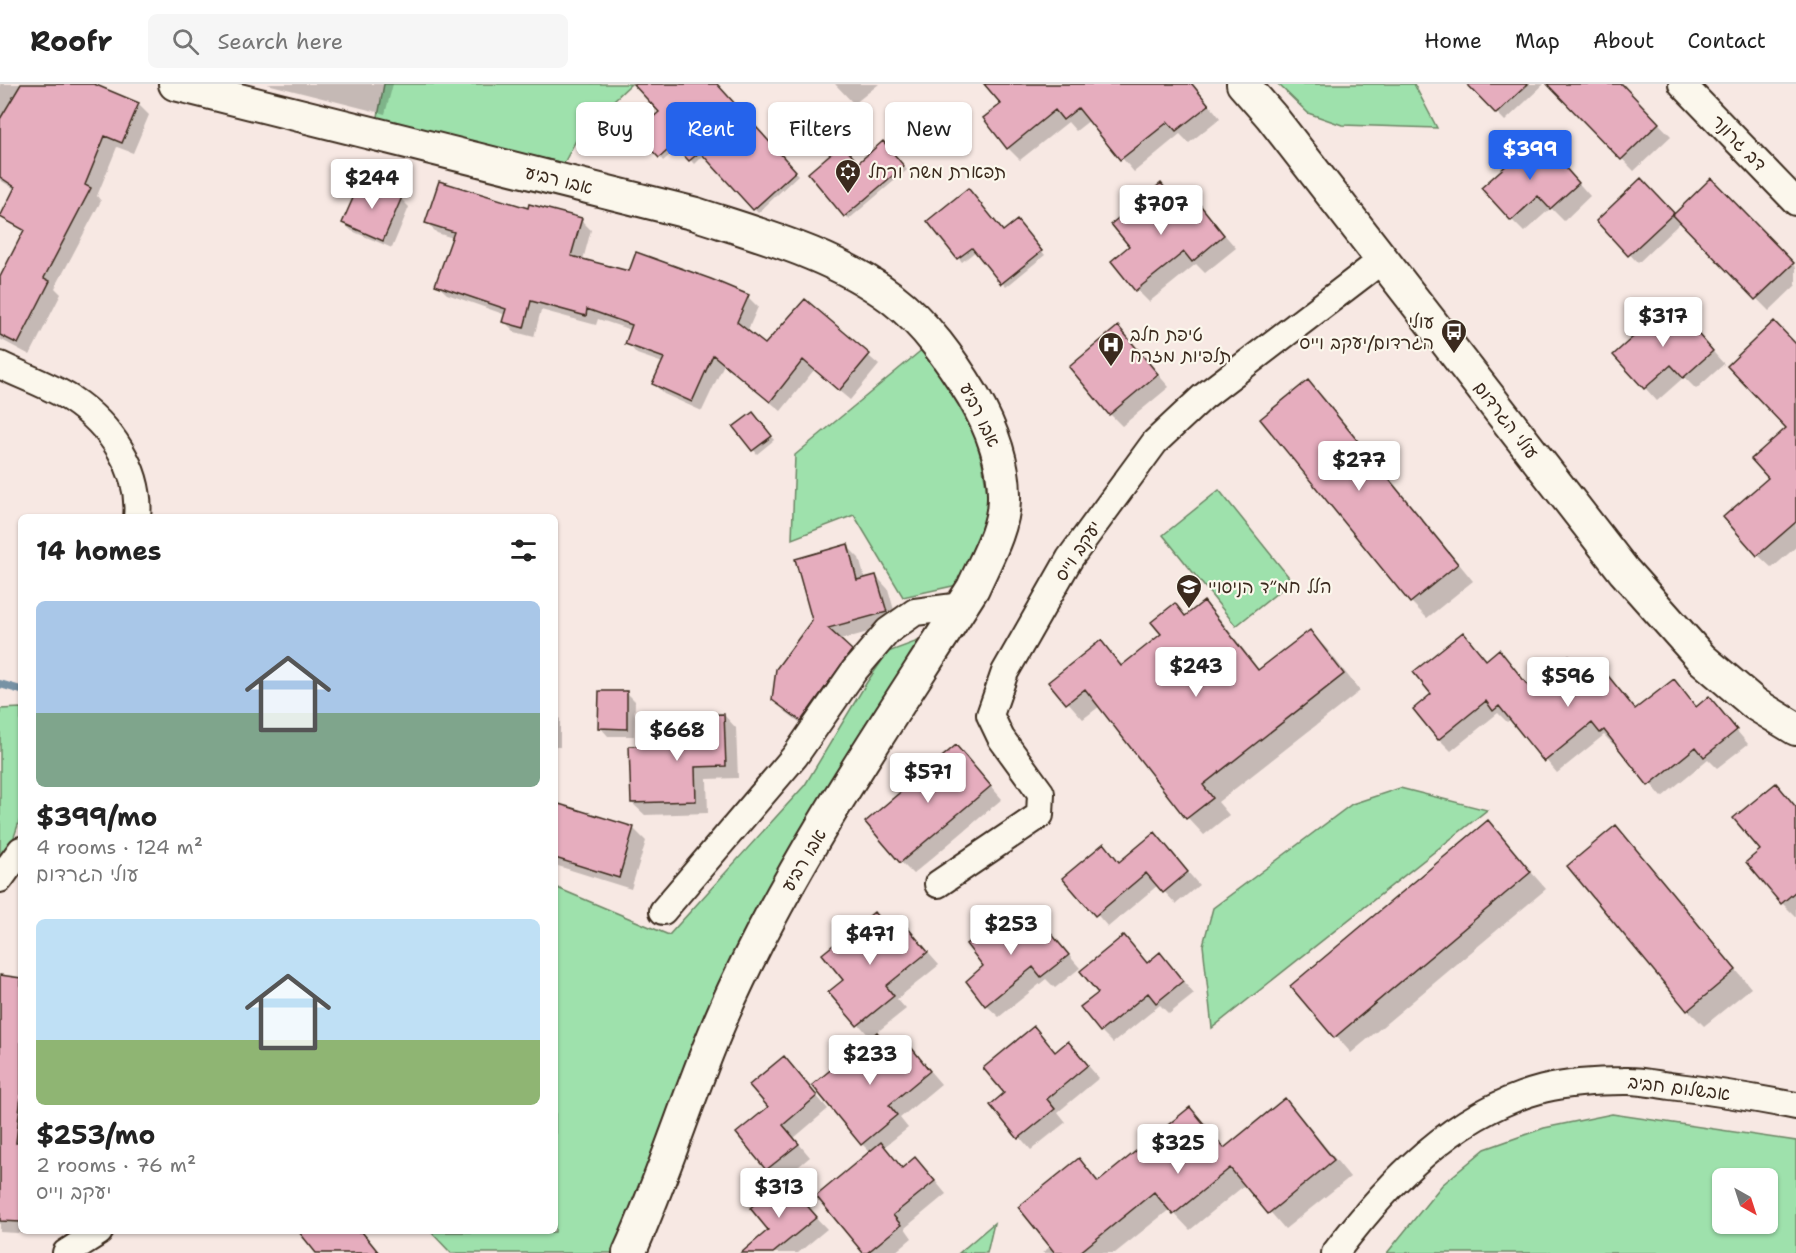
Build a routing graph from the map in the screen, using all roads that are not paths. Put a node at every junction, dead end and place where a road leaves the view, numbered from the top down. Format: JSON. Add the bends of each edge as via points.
{"nodes":[{"id":1,"x":175,"y":84,"type":"edge"},
{"id":2,"x":1243,"y":84,"type":"edge"},
{"id":3,"x":1682,"y":84,"type":"edge"},
{"id":4,"x":1796,"y":202,"type":"edge"},
{"id":5,"x":1382,"y":260,"type":"junction"},
{"id":6,"x":0,"y":365,"type":"edge"},
{"id":7,"x":137,"y":514,"type":"edge"},
{"id":8,"x":962,"y":606,"type":"junction"},
{"id":9,"x":1796,"y":729,"type":"edge"},
{"id":10,"x":18,"y":854,"type":"edge"},
{"id":11,"x":0,"y":879,"type":"edge"},
{"id":12,"x":938,"y":884,"type":"dead end"},
{"id":13,"x":663,"y":911,"type":"dead end"},
{"id":14,"x":1796,"y":1106,"type":"edge"},
{"id":15,"x":96,"y":1234,"type":"edge"},
{"id":16,"x":66,"y":1253,"type":"edge"},
{"id":17,"x":628,"y":1253,"type":"edge"},
{"id":18,"x":1335,"y":1253,"type":"edge"}],
"edges":[{"from":1,"to":8,"type":"street","name":"אבו רביע","via":[[696,214],[824,260],[893,299],[925,328],[956,367],[995,438],[1002,467],[1005,499],[1000,524]]},
{"from":2,"to":5,"type":"street","name":"עולי הגרדום"},
{"from":3,"to":4,"type":"street","name":"דב גרונר"},
{"from":5,"to":9,"type":"street","name":"עולי הגרדום","via":[[1624,571],[1710,665],[1755,704]]},
{"from":5,"to":12,"type":"street","name":"יעקב וייס","via":[[1203,397],[1155,442],[1077,548],[1005,672],[990,715],[1001,738],[1041,793],[1040,816]]},
{"from":6,"to":7,"type":"street","via":[[69,397],[96,418],[116,442],[133,476]]},
{"from":8,"to":13,"type":"street","via":[[915,612],[888,631],[854,671],[795,756]]},
{"from":8,"to":17,"type":"street","name":"אבו רביע","via":[[851,779],[779,901],[739,979],[693,1084]]},
{"from":10,"to":11,"type":"street"},
{"from":14,"to":18,"type":"street","name":"אבשלום חביב","via":[[1626,1080],[1543,1089],[1508,1102],[1446,1137],[1384,1192]]},
{"from":15,"to":16,"type":"street"}]}
